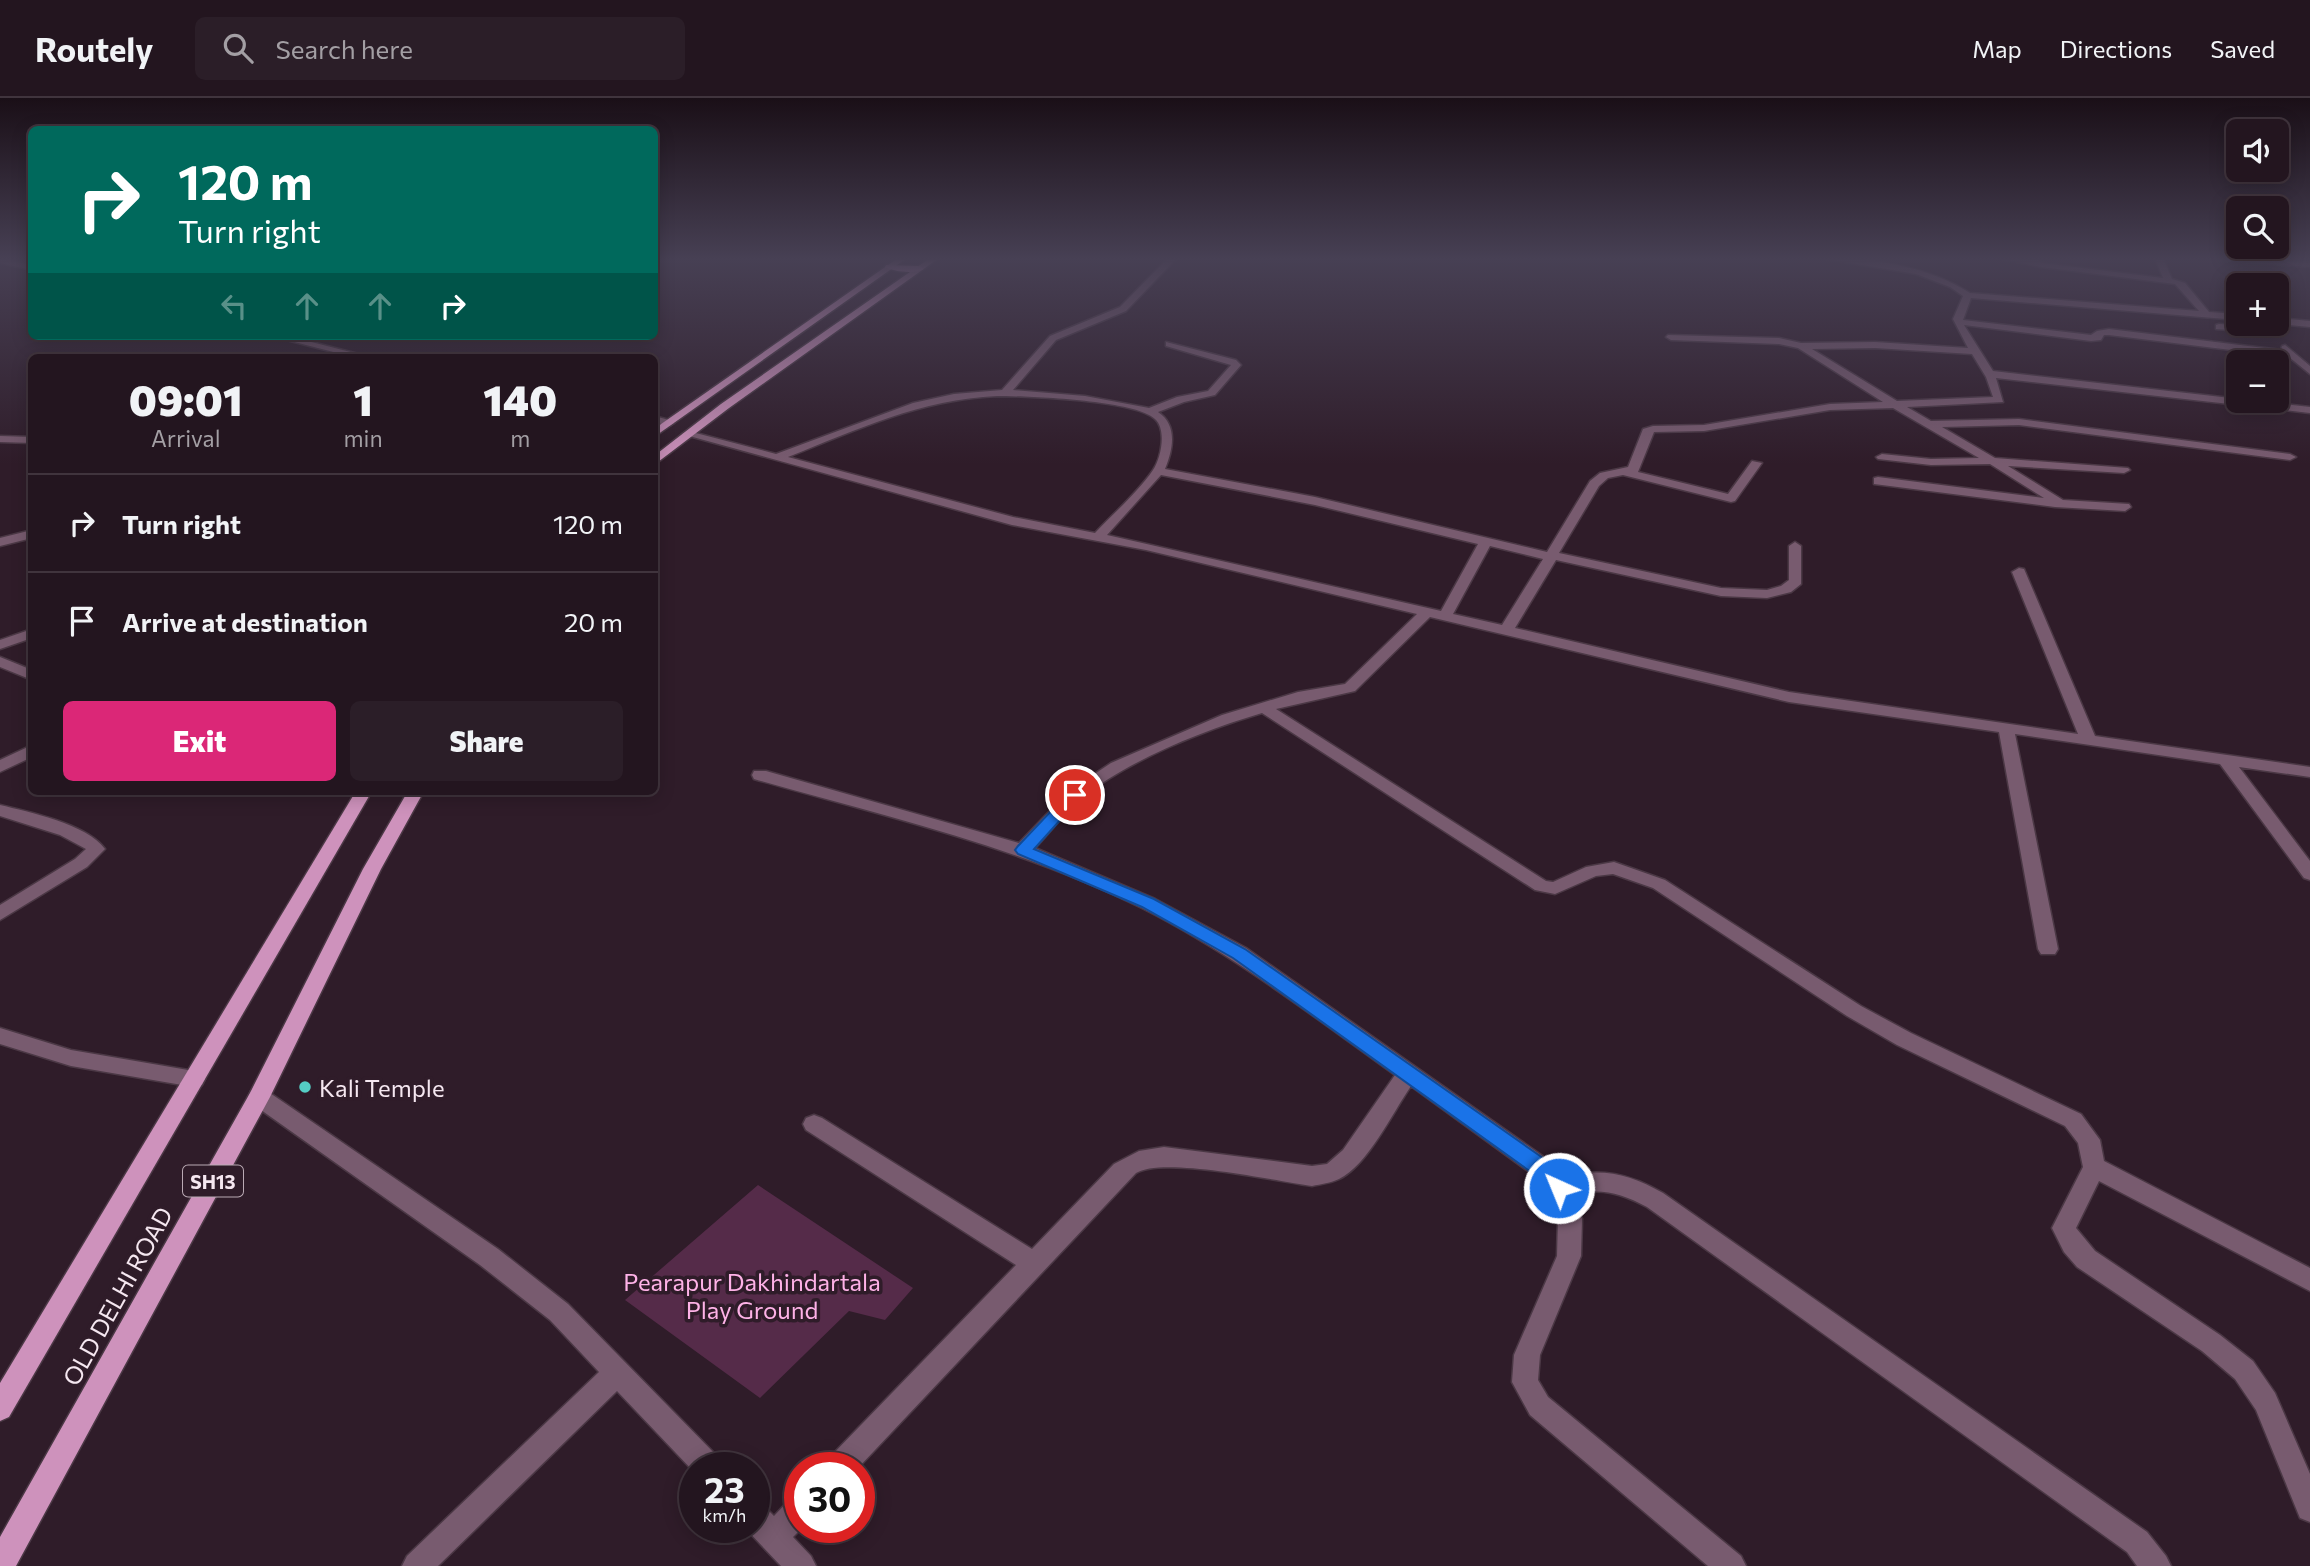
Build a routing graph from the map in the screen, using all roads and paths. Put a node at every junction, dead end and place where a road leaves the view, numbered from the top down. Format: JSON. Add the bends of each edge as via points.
{"nodes":[{"id":1,"x":808,"y":327,"type":"edge"},
{"id":2,"x":838,"y":327,"type":"edge"},
{"id":3,"x":1081,"y":327,"type":"edge"},
{"id":4,"x":1961,"y":327,"type":"edge"},
{"id":5,"x":1996,"y":327,"type":"edge"},
{"id":6,"x":2273,"y":336,"type":"edge"},
{"id":7,"x":1671,"y":337,"type":"dead end"},
{"id":8,"x":293,"y":340,"type":"edge"},
{"id":9,"x":1169,"y":344,"type":"dead end"},
{"id":10,"x":1801,"y":346,"type":"junction"},
{"id":11,"x":1975,"y":351,"type":"junction"},
{"id":12,"x":352,"y":354,"type":"edge"},
{"id":13,"x":2292,"y":354,"type":"junction"},
{"id":14,"x":2310,"y":371,"type":"edge"},
{"id":15,"x":1989,"y":374,"type":"junction"},
{"id":16,"x":1005,"y":393,"type":"junction"},
{"id":17,"x":1893,"y":404,"type":"junction"},
{"id":18,"x":2310,"y":410,"type":"edge"},
{"id":19,"x":1150,"y":411,"type":"junction"},
{"id":20,"x":658,"y":420,"type":"edge"},
{"id":21,"x":668,"y":423,"type":"junction"},
{"id":22,"x":1929,"y":424,"type":"junction"},
{"id":23,"x":658,"y":431,"type":"edge"},
{"id":24,"x":688,"y":434,"type":"junction"},
{"id":25,"x":0,"y":439,"type":"edge"},
{"id":26,"x":28,"y":440,"type":"edge"},
{"id":27,"x":1882,"y":457,"type":"dead end"},
{"id":28,"x":2290,"y":457,"type":"dead end"},
{"id":29,"x":776,"y":458,"type":"junction"},
{"id":30,"x":658,"y":459,"type":"edge"},
{"id":31,"x":1992,"y":461,"type":"junction"},
{"id":32,"x":1756,"y":463,"type":"dead end"},
{"id":33,"x":2124,"y":470,"type":"dead end"},
{"id":34,"x":1158,"y":471,"type":"junction"},
{"id":35,"x":1624,"y":472,"type":"junction"},
{"id":36,"x":1878,"y":481,"type":"dead end"},
{"id":37,"x":2060,"y":503,"type":"junction"},
{"id":38,"x":2125,"y":508,"type":"dead end"},
{"id":39,"x":28,"y":535,"type":"edge"},
{"id":40,"x":1098,"y":537,"type":"junction"},
{"id":41,"x":0,"y":542,"type":"edge"},
{"id":42,"x":1485,"y":542,"type":"junction"},
{"id":43,"x":1795,"y":546,"type":"dead end"},
{"id":44,"x":1551,"y":556,"type":"junction"},
{"id":45,"x":2019,"y":572,"type":"dead end"},
{"id":46,"x":1427,"y":612,"type":"junction"},
{"id":47,"x":1444,"y":616,"type":"junction"},
{"id":48,"x":1506,"y":631,"type":"junction"},
{"id":49,"x":28,"y":634,"type":"edge"},
{"id":50,"x":0,"y":645,"type":"edge"},
{"id":51,"x":0,"y":661,"type":"edge"},
{"id":52,"x":28,"y":674,"type":"edge"},
{"id":53,"x":1263,"y":707,"type":"junction"},
{"id":54,"x":2006,"y":727,"type":"junction"},
{"id":55,"x":2088,"y":738,"type":"junction"},
{"id":56,"x":28,"y":752,"type":"edge"},
{"id":57,"x":2225,"y":759,"type":"junction"},
{"id":58,"x":0,"y":767,"type":"edge"},
{"id":59,"x":2310,"y":772,"type":"edge"},
{"id":60,"x":760,"y":775,"type":"dead end"},
{"id":61,"x":362,"y":795,"type":"edge"},
{"id":62,"x":414,"y":795,"type":"edge"},
{"id":63,"x":0,"y":810,"type":"edge"},
{"id":64,"x":1023,"y":850,"type":"junction"},
{"id":65,"x":2301,"y":852,"type":"edge"},
{"id":66,"x":2310,"y":874,"type":"edge"},
{"id":67,"x":0,"y":914,"type":"edge"},
{"id":68,"x":2048,"y":949,"type":"dead end"},
{"id":69,"x":0,"y":1036,"type":"edge"},
{"id":70,"x":1408,"y":1073,"type":"junction"},
{"id":71,"x":194,"y":1079,"type":"junction"},
{"id":72,"x":259,"y":1097,"type":"junction"},
{"id":73,"x":814,"y":1124,"type":"dead end"},
{"id":74,"x":2094,"y":1167,"type":"junction"},
{"id":75,"x":1559,"y":1188,"type":"junction"},
{"id":76,"x":1034,"y":1263,"type":"junction"},
{"id":77,"x":2310,"y":1280,"type":"edge"},
{"id":78,"x":618,"y":1372,"type":"junction"},
{"id":79,"x":0,"y":1408,"type":"edge"},
{"id":80,"x":694,"y":1452,"type":"edge"},
{"id":81,"x":854,"y":1452,"type":"edge"},
{"id":82,"x":2310,"y":1508,"type":"edge"},
{"id":83,"x":770,"y":1533,"type":"edge"},
{"id":84,"x":0,"y":1566,"type":"edge"},
{"id":85,"x":417,"y":1566,"type":"edge"},
{"id":86,"x":801,"y":1566,"type":"edge"},
{"id":87,"x":1731,"y":1566,"type":"edge"},
{"id":88,"x":2156,"y":1566,"type":"edge"}],
"edges":[{"from":1,"to":21,"type":"main road"},
{"from":2,"to":24,"type":"main road"},
{"from":3,"to":16,"type":"street","via":[[1054,338]]},
{"from":4,"to":11,"type":"street"},
{"from":5,"to":13,"type":"street","via":[[2091,338],[2109,332]]},
{"from":6,"to":13,"type":"street"},
{"from":7,"to":10,"type":"street"},
{"from":8,"to":12,"type":"street"},
{"from":9,"to":19,"type":"street","via":[[1236,365],[1211,393]]},
{"from":10,"to":11,"type":"street"},
{"from":10,"to":17,"type":"street"},
{"from":11,"to":15,"type":"street"},
{"from":13,"to":14,"type":"street"},
{"from":15,"to":17,"type":"street","via":[[1999,400]]},
{"from":15,"to":18,"type":"street"},
{"from":16,"to":19,"type":"street","via":[[1114,403]]},
{"from":16,"to":29,"type":"street","via":[[925,403]]},
{"from":17,"to":22,"type":"street"},
{"from":17,"to":35,"type":"street","via":[[1815,409],[1704,428],[1653,429],[1647,432],[1637,466]]},
{"from":19,"to":34,"type":"street","via":[[1165,426],[1165,452]]},
{"from":20,"to":21,"type":"street"},
{"from":21,"to":23,"type":"main road"},
{"from":22,"to":28,"type":"street","via":[[2019,422]]},
{"from":22,"to":31,"type":"street"},
{"from":24,"to":29,"type":"street"},
{"from":24,"to":30,"type":"main road"},
{"from":25,"to":26,"type":"street"},
{"from":27,"to":31,"type":"street","via":[[1944,463]]},
{"from":29,"to":40,"type":"street","via":[[1012,521]]},
{"from":31,"to":33,"type":"street"},
{"from":31,"to":37,"type":"street"},
{"from":32,"to":35,"type":"street","via":[[1731,498]]},
{"from":34,"to":40,"type":"street"},
{"from":34,"to":42,"type":"street","via":[[1315,500]]},
{"from":35,"to":44,"type":"street","via":[[1598,478]]},
{"from":36,"to":37,"type":"street"},
{"from":37,"to":38,"type":"street"},
{"from":39,"to":41,"type":"street"},
{"from":40,"to":46,"type":"street"},
{"from":42,"to":44,"type":"street"},
{"from":42,"to":47,"type":"street"},
{"from":43,"to":44,"type":"street","via":[[1796,581],[1767,594],[1721,592]]},
{"from":44,"to":48,"type":"street"},
{"from":45,"to":55,"type":"street"},
{"from":46,"to":47,"type":"street"},
{"from":46,"to":53,"type":"street","via":[[1350,688]]},
{"from":47,"to":48,"type":"street"},
{"from":48,"to":54,"type":"street","via":[[1789,698]]},
{"from":49,"to":50,"type":"street"},
{"from":51,"to":52,"type":"street"},
{"from":53,"to":64,"type":"street","via":[[1206,726],[1105,773],[1075,795]]},
{"from":53,"to":74,"type":"street","via":[[1541,886],[1555,888],[1592,871],[1614,868],[1659,884],[1854,1011],[2073,1120],[2089,1140]]},
{"from":54,"to":55,"type":"street"},
{"from":54,"to":68,"type":"street"},
{"from":55,"to":57,"type":"street"},
{"from":56,"to":58,"type":"street"},
{"from":57,"to":59,"type":"street"},
{"from":57,"to":65,"type":"street"},
{"from":60,"to":64,"type":"street"},
{"from":61,"to":71,"type":"main road","name":"OLD DELHI ROAD"},
{"from":62,"to":72,"type":"main road","name":"OLD DELHI ROAD","number":"SH13"},
{"from":63,"to":67,"type":"street","via":[[74,835],[96,849]]},
{"from":64,"to":70,"type":"street","via":[[1196,928],[1239,953]]},
{"from":65,"to":66,"type":"street"},
{"from":69,"to":71,"type":"street","via":[[77,1059]]},
{"from":70,"to":75,"type":"street","via":[[1535,1164]]},
{"from":70,"to":76,"type":"street","via":[[1351,1157],[1333,1172],[1311,1177],[1171,1157],[1135,1160]]},
{"from":71,"to":79,"type":"main road","name":"OLD DELHI ROAD"},
{"from":72,"to":78,"type":"street","via":[[489,1257],[559,1312]]},
{"from":72,"to":84,"type":"main road","name":"OLD DELHI ROAD","number":"SH13"},
{"from":73,"to":76,"type":"street"},
{"from":74,"to":77,"type":"street"},
{"from":74,"to":82,"type":"street","via":[[2064,1228],[2073,1245],[2086,1259],[2244,1370],[2266,1402]]},
{"from":75,"to":87,"type":"street","via":[[1570,1219],[1569,1256],[1527,1355],[1525,1382],[1539,1406]]},
{"from":75,"to":88,"type":"street","via":[[1605,1179],[1630,1185],[1655,1200],[2137,1542]]},
{"from":76,"to":81,"type":"street"},
{"from":78,"to":80,"type":"street"},
{"from":78,"to":85,"type":"street"},
{"from":83,"to":86,"type":"street"}]}
